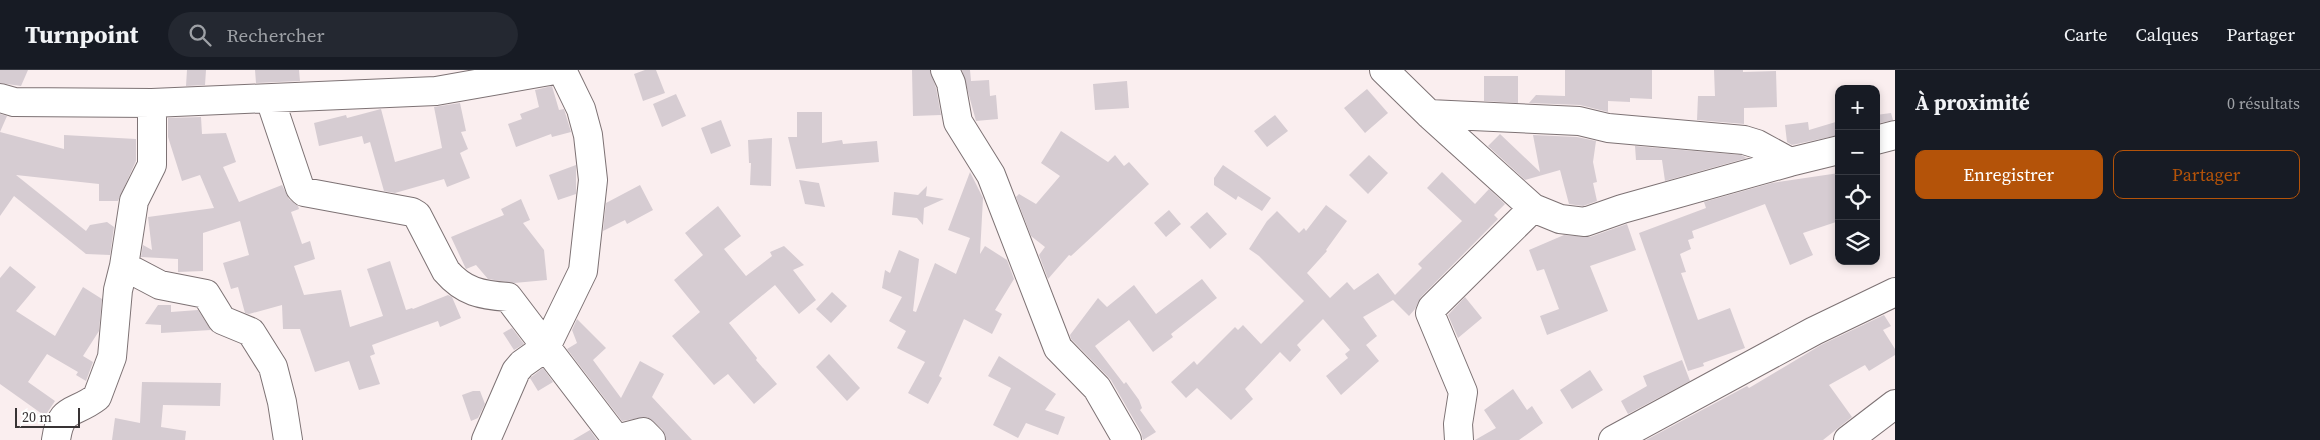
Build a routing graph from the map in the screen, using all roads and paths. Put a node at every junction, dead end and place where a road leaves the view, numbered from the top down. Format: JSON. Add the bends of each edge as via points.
{"nodes":[{"id":1,"x":555,"y":70,"type":"edge"},
{"id":2,"x":562,"y":70,"type":"edge"},
{"id":3,"x":945,"y":70,"type":"edge"},
{"id":4,"x":1384,"y":70,"type":"edge"},
{"id":5,"x":0,"y":98,"type":"edge"},
{"id":6,"x":270,"y":99,"type":"junction"},
{"id":7,"x":152,"y":103,"type":"junction"},
{"id":8,"x":1429,"y":114,"type":"junction"},
{"id":9,"x":1895,"y":135,"type":"edge"},
{"id":10,"x":1880,"y":139,"type":"edge"},
{"id":11,"x":1835,"y":151,"type":"edge"},
{"id":12,"x":1790,"y":162,"type":"junction"},
{"id":13,"x":1533,"y":208,"type":"junction"},
{"id":14,"x":124,"y":266,"type":"junction"},
{"id":15,"x":1895,"y":292,"type":"edge"},
{"id":16,"x":546,"y":347,"type":"junction"},
{"id":17,"x":1895,"y":404,"type":"edge"},
{"id":18,"x":56,"y":440,"type":"edge"},
{"id":19,"x":288,"y":440,"type":"edge"},
{"id":20,"x":486,"y":440,"type":"edge"},
{"id":21,"x":651,"y":440,"type":"edge"},
{"id":22,"x":1128,"y":440,"type":"edge"},
{"id":23,"x":1459,"y":440,"type":"edge"},
{"id":24,"x":1613,"y":440,"type":"edge"},
{"id":25,"x":1848,"y":440,"type":"edge"}],
"edges":[{"from":1,"to":6,"type":"street","via":[[436,91]]},
{"from":2,"to":16,"type":"street","via":[[581,109],[588,135],[592,180],[583,271]]},
{"from":3,"to":22,"type":"street","via":[[951,83],[958,122],[991,175],[1058,348],[1097,388]]},
{"from":4,"to":8,"type":"street"},
{"from":5,"to":7,"type":"street","via":[[14,102]]},
{"from":6,"to":7,"type":"street"},
{"from":6,"to":16,"type":"street","via":[[304,192],[417,215],[452,278],[476,294],[508,297]]},
{"from":7,"to":14,"type":"street","via":[[152,165],[134,201]]},
{"from":8,"to":12,"type":"street","via":[[1578,120],[1608,128],[1744,140]]},
{"from":8,"to":13,"type":"street"},
{"from":9,"to":10,"type":"street"},
{"from":11,"to":12,"type":"street"},
{"from":12,"to":13,"type":"street","via":[[1585,222],[1560,219]]},
{"from":13,"to":23,"type":"street","via":[[1430,313],[1463,392]]},
{"from":14,"to":18,"type":"street","via":[[115,313],[112,357],[98,397],[62,416]]},
{"from":14,"to":19,"type":"street","via":[[160,285],[206,294],[222,320],[251,332],[278,381]]},
{"from":15,"to":24,"type":"street","via":[[1814,331]]},
{"from":16,"to":20,"type":"street","via":[[516,371]]},
{"from":16,"to":21,"type":"street","via":[[614,436],[620,438],[642,432]]},
{"from":17,"to":25,"type":"street"}]}
